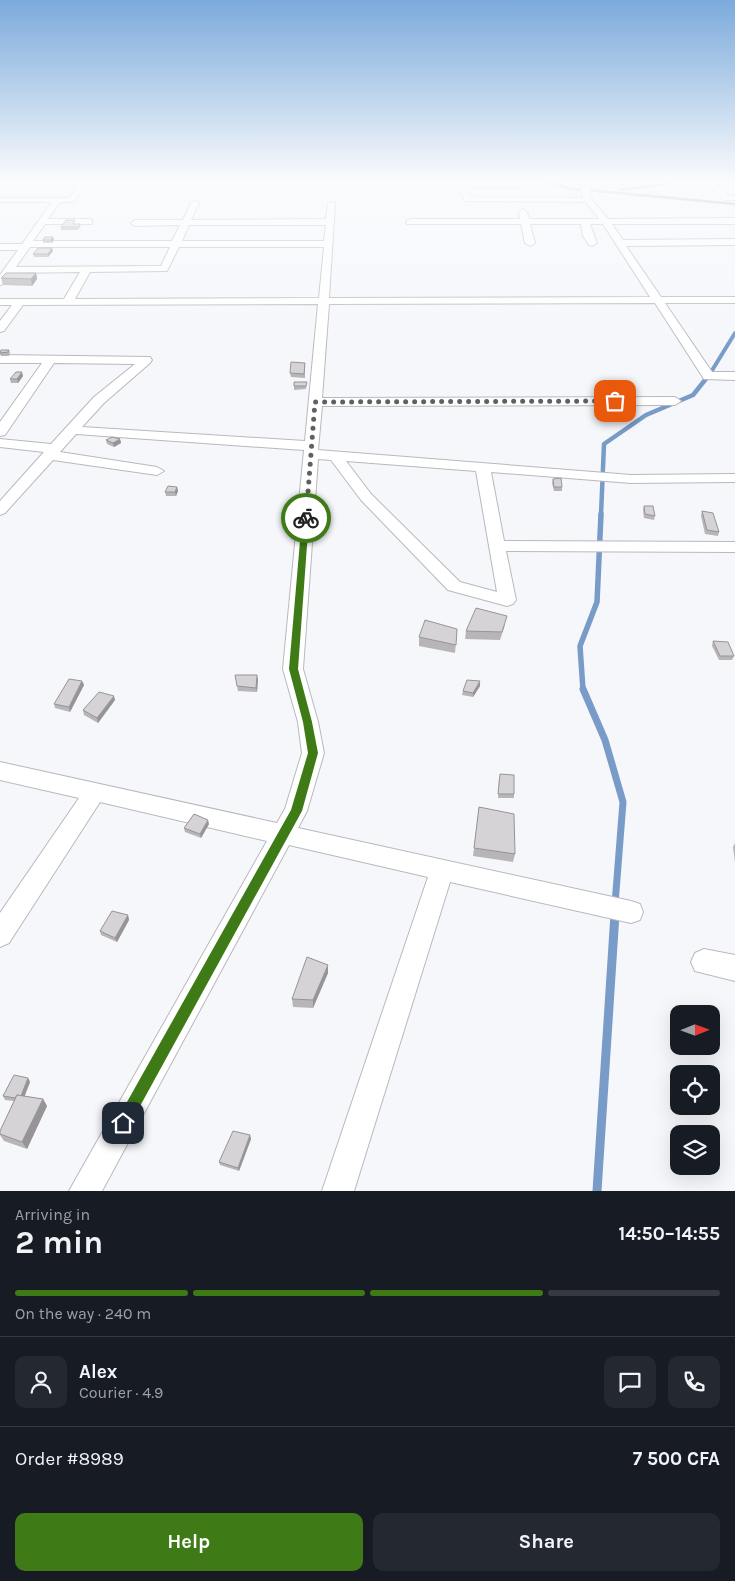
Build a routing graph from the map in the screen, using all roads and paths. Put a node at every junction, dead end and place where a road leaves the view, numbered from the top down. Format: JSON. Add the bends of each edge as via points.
{"nodes":[{"id":1,"x":31,"y":236,"type":"edge"},
{"id":2,"x":180,"y":236,"type":"edge"},
{"id":3,"x":329,"y":236,"type":"edge"},
{"id":4,"x":528,"y":236,"type":"edge"},
{"id":5,"x":588,"y":236,"type":"edge"},
{"id":6,"x":615,"y":236,"type":"edge"},
{"id":7,"x":735,"y":242,"type":"edge"},
{"id":8,"x":530,"y":243,"type":"dead end"},
{"id":9,"x":592,"y":243,"type":"dead end"},
{"id":10,"x":620,"y":243,"type":"junction"},
{"id":11,"x":176,"y":244,"type":"junction"},
{"id":12,"x":328,"y":244,"type":"junction"},
{"id":13,"x":25,"y":245,"type":"junction"},
{"id":14,"x":0,"y":247,"type":"edge"},
{"id":15,"x":10,"y":270,"type":"junction"},
{"id":16,"x":86,"y":270,"type":"junction"},
{"id":17,"x":0,"y":282,"type":"edge"},
{"id":18,"x":658,"y":300,"type":"junction"},
{"id":19,"x":735,"y":300,"type":"edge"},
{"id":20,"x":68,"y":301,"type":"junction"},
{"id":21,"x":324,"y":301,"type":"junction"},
{"id":22,"x":0,"y":302,"type":"edge"},
{"id":23,"x":21,"y":302,"type":"junction"},
{"id":24,"x":0,"y":329,"type":"edge"},
{"id":25,"x":1,"y":360,"type":"edge"},
{"id":26,"x":50,"y":360,"type":"junction"},
{"id":27,"x":735,"y":376,"type":"edge"},
{"id":28,"x":675,"y":401,"type":"dead end"},
{"id":29,"x":315,"y":402,"type":"junction"},
{"id":30,"x":72,"y":430,"type":"junction"},
{"id":31,"x":0,"y":432,"type":"edge"},
{"id":32,"x":0,"y":443,"type":"edge"},
{"id":33,"x":52,"y":452,"type":"junction"},
{"id":34,"x":319,"y":452,"type":"junction"},
{"id":35,"x":483,"y":467,"type":"junction"},
{"id":36,"x":157,"y":471,"type":"dead end"},
{"id":37,"x":735,"y":478,"type":"edge"},
{"id":38,"x":0,"y":510,"type":"edge"},
{"id":39,"x":498,"y":546,"type":"junction"},
{"id":40,"x":735,"y":547,"type":"edge"},
{"id":41,"x":0,"y":771,"type":"edge"},
{"id":42,"x":95,"y":792,"type":"junction"},
{"id":43,"x":284,"y":834,"type":"junction"},
{"id":44,"x":442,"y":870,"type":"junction"},
{"id":45,"x":631,"y":912,"type":"dead end"},
{"id":46,"x":0,"y":935,"type":"edge"},
{"id":47,"x":704,"y":962,"type":"dead end"},
{"id":48,"x":735,"y":968,"type":"edge"},
{"id":49,"x":86,"y":1191,"type":"edge"},
{"id":50,"x":338,"y":1191,"type":"edge"}],
"edges":[{"from":1,"to":13,"type":"street"},
{"from":2,"to":11,"type":"street"},
{"from":3,"to":12,"type":"street"},
{"from":4,"to":8,"type":"street"},
{"from":5,"to":9,"type":"street"},
{"from":6,"to":10,"type":"street"},
{"from":7,"to":10,"type":"street"},
{"from":10,"to":18,"type":"street"},
{"from":11,"to":12,"type":"street"},
{"from":11,"to":13,"type":"street"},
{"from":11,"to":16,"type":"street","via":[[164,270]]},
{"from":12,"to":21,"type":"street"},
{"from":13,"to":14,"type":"street"},
{"from":13,"to":15,"type":"street"},
{"from":15,"to":16,"type":"street"},
{"from":15,"to":17,"type":"street"},
{"from":16,"to":20,"type":"street"},
{"from":18,"to":19,"type":"street"},
{"from":18,"to":21,"type":"street"},
{"from":18,"to":27,"type":"street","via":[[708,376]]},
{"from":20,"to":21,"type":"street"},
{"from":20,"to":23,"type":"street"},
{"from":21,"to":29,"type":"street"},
{"from":22,"to":23,"type":"street"},
{"from":23,"to":24,"type":"street"},
{"from":25,"to":26,"type":"street"},
{"from":26,"to":30,"type":"street","via":[[146,360],[98,400]]},
{"from":26,"to":31,"type":"street"},
{"from":28,"to":29,"type":"street"},
{"from":29,"to":34,"type":"street"},
{"from":30,"to":33,"type":"street"},
{"from":30,"to":34,"type":"street"},
{"from":32,"to":33,"type":"street"},
{"from":33,"to":36,"type":"street"},
{"from":33,"to":38,"type":"street"},
{"from":34,"to":35,"type":"street"},
{"from":34,"to":39,"type":"street","via":[[454,586],[508,600]]},
{"from":34,"to":43,"type":"street","via":[[293,669],[313,753],[296,811]]},
{"from":35,"to":37,"type":"street","via":[[632,479]]},
{"from":35,"to":39,"type":"street"},
{"from":39,"to":40,"type":"street"},
{"from":41,"to":42,"type":"street"},
{"from":42,"to":43,"type":"street"},
{"from":42,"to":46,"type":"street"},
{"from":43,"to":44,"type":"street"},
{"from":43,"to":49,"type":"street"},
{"from":44,"to":45,"type":"street"},
{"from":44,"to":50,"type":"street"},
{"from":47,"to":48,"type":"street"}]}
